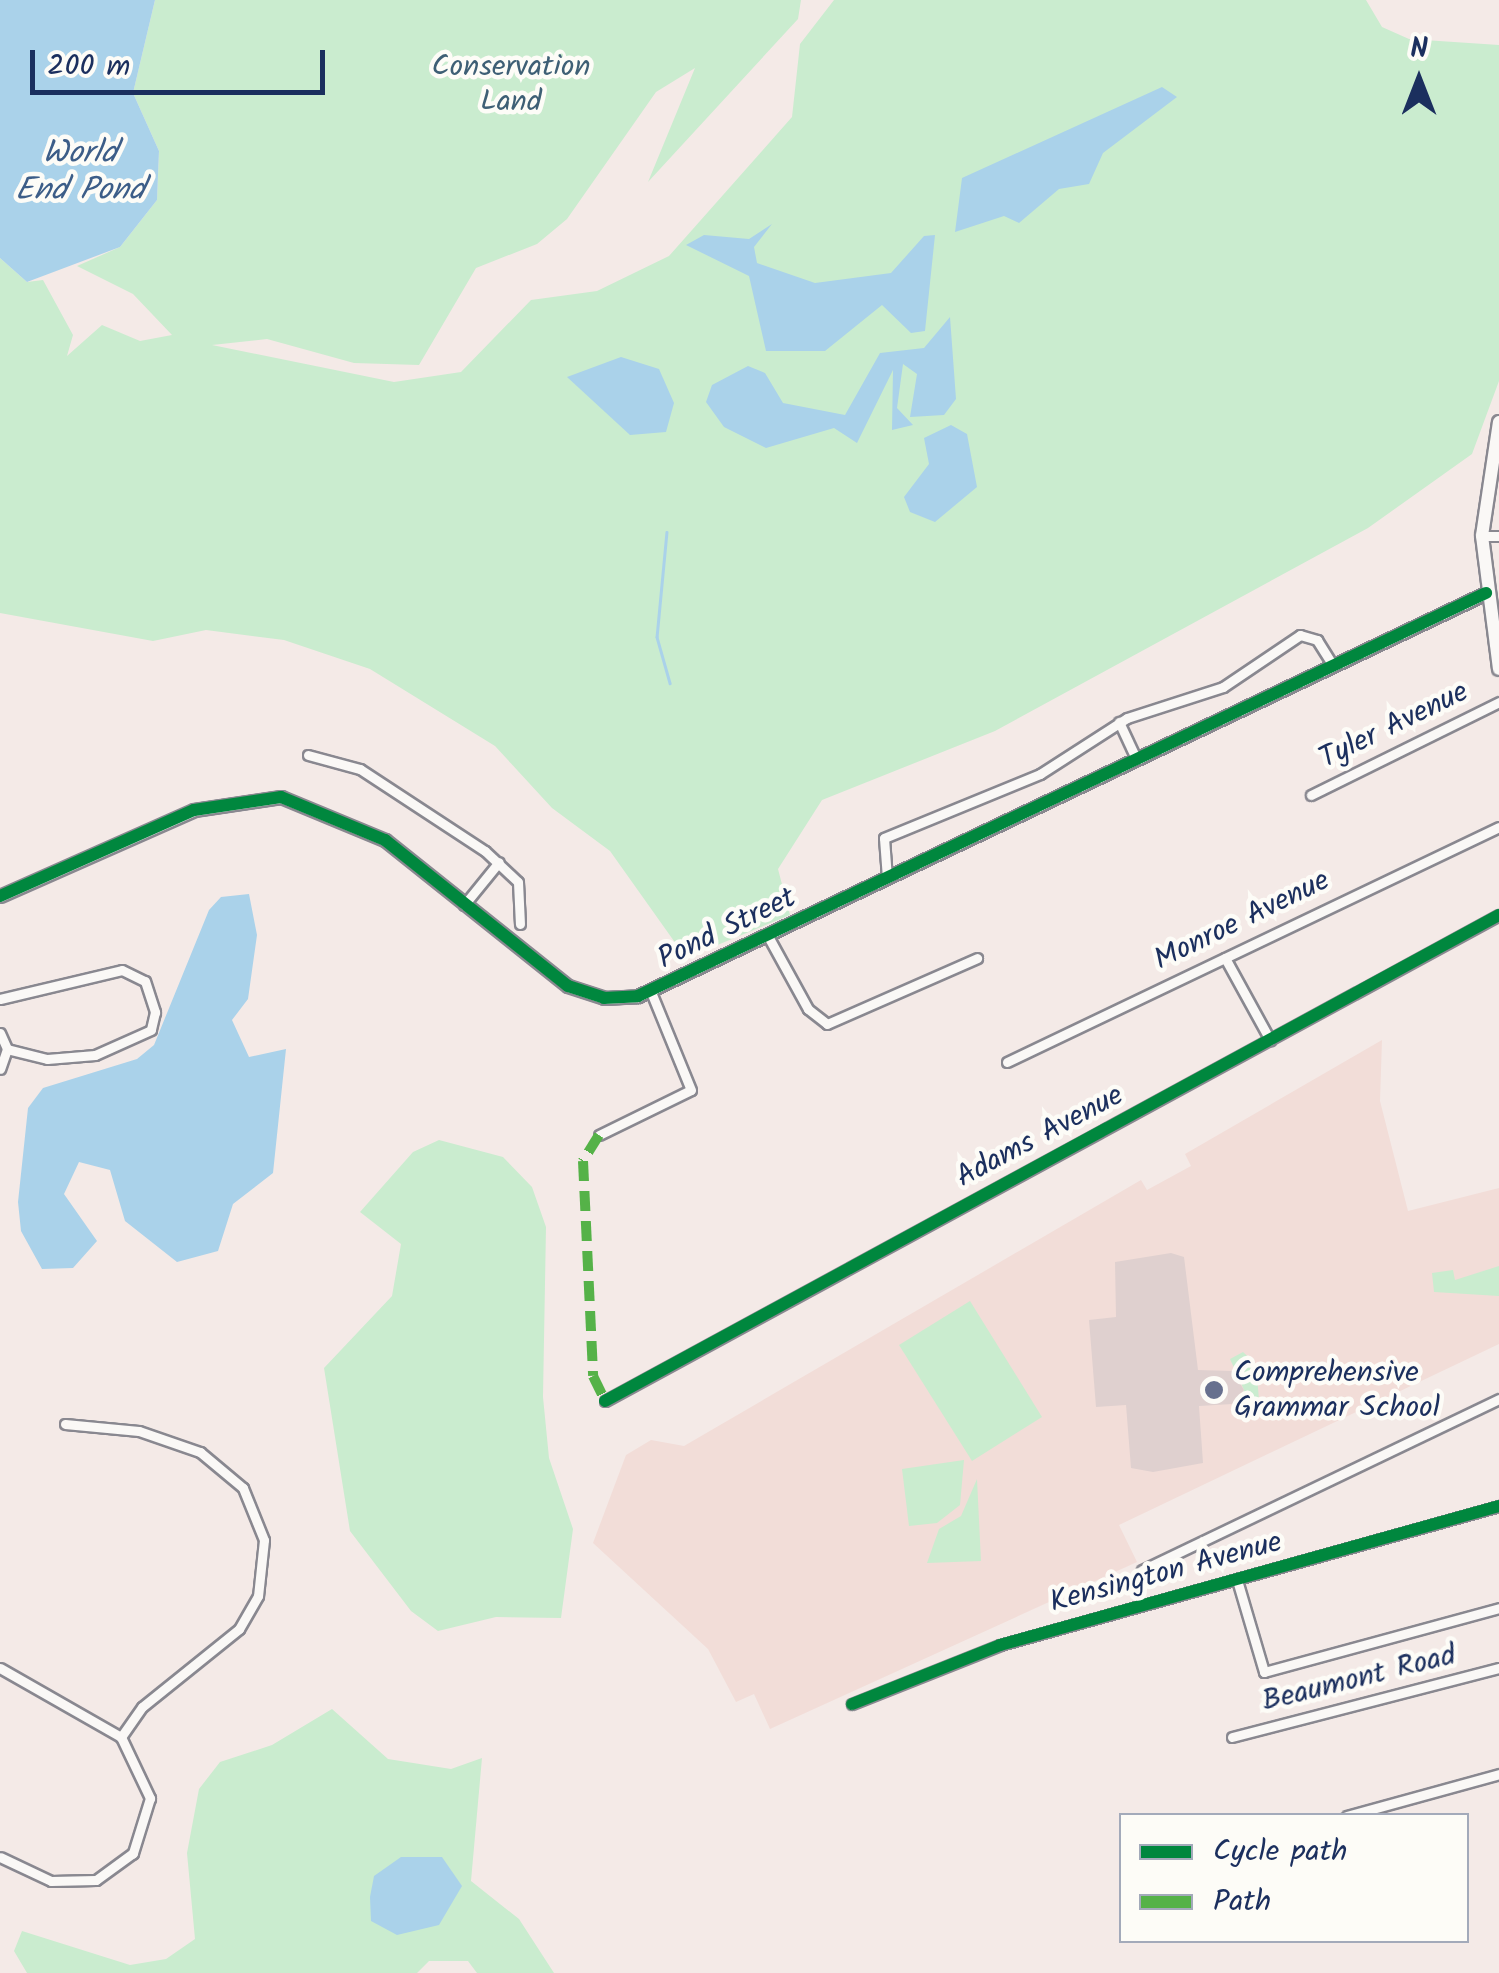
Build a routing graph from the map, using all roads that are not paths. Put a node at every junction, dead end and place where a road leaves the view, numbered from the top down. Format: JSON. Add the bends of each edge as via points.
{"nodes":[{"id":1,"x":1499,"y":422,"type":"edge"},
{"id":2,"x":1482,"y":536,"type":"junction"},
{"id":3,"x":1499,"y":536,"type":"edge"},
{"id":4,"x":1486,"y":593,"type":"junction"},
{"id":5,"x":1330,"y":661,"type":"junction"},
{"id":6,"x":1499,"y":669,"type":"edge"},
{"id":7,"x":1499,"y":702,"type":"edge"},
{"id":8,"x":1119,"y":722,"type":"junction"},
{"id":9,"x":308,"y":755,"type":"dead end"},
{"id":10,"x":1135,"y":756,"type":"junction"},
{"id":11,"x":1311,"y":795,"type":"dead end"},
{"id":12,"x":1499,"y":827,"type":"edge"},
{"id":13,"x":499,"y":862,"type":"junction"},
{"id":14,"x":887,"y":878,"type":"junction"},
{"id":15,"x":0,"y":896,"type":"edge"},
{"id":16,"x":464,"y":905,"type":"junction"},
{"id":17,"x":1499,"y":916,"type":"edge"},
{"id":18,"x":520,"y":924,"type":"dead end"},
{"id":19,"x":769,"y":938,"type":"junction"},
{"id":20,"x":977,"y":958,"type":"dead end"},
{"id":21,"x":1225,"y":958,"type":"junction"},
{"id":22,"x":651,"y":992,"type":"junction"},
{"id":23,"x":0,"y":998,"type":"edge"},
{"id":24,"x":0,"y":1032,"type":"edge"},
{"id":25,"x":1270,"y":1040,"type":"junction"},
{"id":26,"x":8,"y":1048,"type":"junction"},
{"id":27,"x":1008,"y":1062,"type":"dead end"},
{"id":28,"x":0,"y":1069,"type":"edge"},
{"id":29,"x":599,"y":1135,"type":"dead end"},
{"id":30,"x":1499,"y":1399,"type":"edge"},
{"id":31,"x":605,"y":1401,"type":"dead end"},
{"id":32,"x":65,"y":1424,"type":"dead end"},
{"id":33,"x":1499,"y":1506,"type":"edge"},
{"id":34,"x":1142,"y":1570,"type":"dead end"},
{"id":35,"x":1237,"y":1580,"type":"junction"},
{"id":36,"x":1499,"y":1608,"type":"edge"},
{"id":37,"x":0,"y":1668,"type":"edge"},
{"id":38,"x":1499,"y":1668,"type":"edge"},
{"id":39,"x":852,"y":1704,"type":"dead end"},
{"id":40,"x":122,"y":1737,"type":"junction"},
{"id":41,"x":1232,"y":1737,"type":"dead end"},
{"id":42,"x":1499,"y":1774,"type":"edge"},
{"id":43,"x":1358,"y":1813,"type":"edge"},
{"id":44,"x":0,"y":1857,"type":"edge"}],
"edges":[{"from":1,"to":2,"type":"main road"},
{"from":2,"to":3,"type":"street"},
{"from":2,"to":4,"type":"main road"},
{"from":4,"to":5,"type":"street","name":"Pond Street"},
{"from":4,"to":6,"type":"main road"},
{"from":5,"to":8,"type":"street","via":[[1316,640],[1300,635],[1223,688]]},
{"from":5,"to":10,"type":"street","name":"Pond Street"},
{"from":7,"to":11,"type":"street","name":"Tyler Avenue"},
{"from":8,"to":10,"type":"street"},
{"from":8,"to":14,"type":"street","via":[[1040,774],[884,838]]},
{"from":9,"to":13,"type":"street","via":[[360,769]]},
{"from":10,"to":14,"type":"street","name":"Pond Street"},
{"from":12,"to":21,"type":"street","name":"Monroe Avenue"},
{"from":13,"to":16,"type":"street"},
{"from":13,"to":18,"type":"street","via":[[520,888]]},
{"from":14,"to":19,"type":"street","name":"Pond Street"},
{"from":15,"to":16,"type":"street","name":"Pond Street","via":[[194,810],[261,795],[366,828]]},
{"from":16,"to":22,"type":"street","name":"Pond Street","via":[[580,991]]},
{"from":17,"to":25,"type":"street","name":"Adams Avenue"},
{"from":19,"to":20,"type":"street","via":[[808,1009],[827,1024]]},
{"from":19,"to":22,"type":"street","name":"Pond Street"},
{"from":21,"to":25,"type":"street"},
{"from":21,"to":27,"type":"street","name":"Monroe Avenue"},
{"from":22,"to":29,"type":"street","via":[[691,1090]]},
{"from":23,"to":26,"type":"street","via":[[122,970],[146,982],[155,1012],[150,1030],[96,1055],[47,1059]]},
{"from":24,"to":26,"type":"street"},
{"from":25,"to":31,"type":"street","name":"Adams Avenue"},
{"from":26,"to":28,"type":"street"},
{"from":30,"to":34,"type":"street"},
{"from":32,"to":40,"type":"street","via":[[139,1432],[200,1452],[243,1488],[264,1540],[262,1578],[239,1629],[153,1697]]},
{"from":33,"to":35,"type":"street","name":"Kensington Avenue"},
{"from":35,"to":36,"type":"street","via":[[1264,1672]]},
{"from":35,"to":39,"type":"street","name":"Kensington Avenue","via":[[1000,1645]]},
{"from":37,"to":40,"type":"street"},
{"from":38,"to":41,"type":"street","name":"Beaumont Road"},
{"from":40,"to":44,"type":"street","via":[[150,1798],[144,1832],[126,1861],[74,1884]]},
{"from":42,"to":43,"type":"street"}]}
